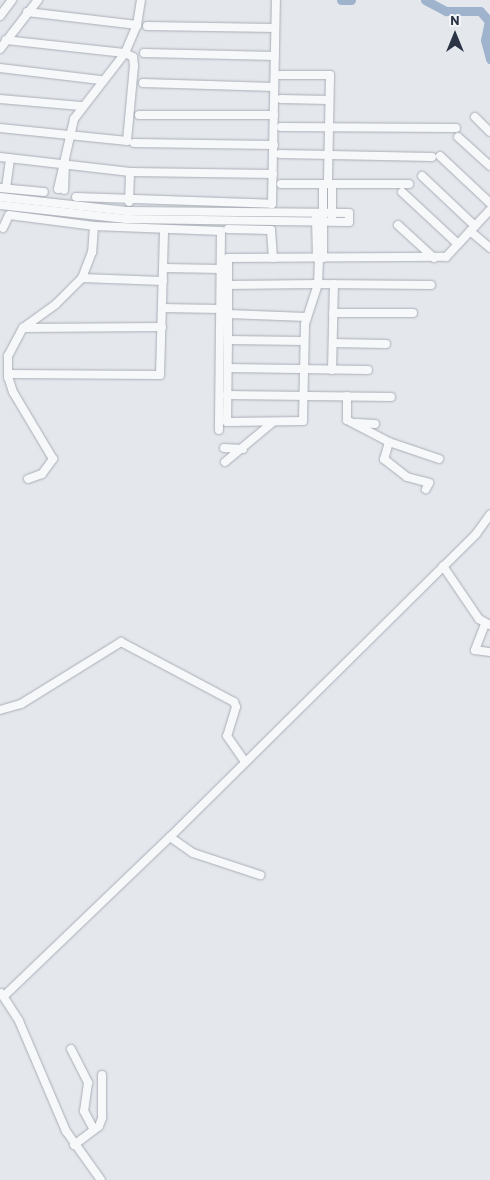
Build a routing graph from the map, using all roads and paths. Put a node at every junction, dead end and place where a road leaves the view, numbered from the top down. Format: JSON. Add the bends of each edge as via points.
{"nodes":[{"id":1,"x":12,"y":0,"type":"edge"},
{"id":2,"x":38,"y":0,"type":"edge"},
{"id":3,"x":141,"y":0,"type":"edge"},
{"id":4,"x":276,"y":0,"type":"edge"},
{"id":5,"x":27,"y":12,"type":"junction"},
{"id":6,"x":0,"y":16,"type":"edge"},
{"id":7,"x":137,"y":25,"type":"junction"},
{"id":8,"x":147,"y":26,"type":"dead end"},
{"id":9,"x":275,"y":28,"type":"junction"},
{"id":10,"x":6,"y":40,"type":"junction"},
{"id":11,"x":0,"y":49,"type":"edge"},
{"id":12,"x":124,"y":52,"type":"junction"},
{"id":13,"x":144,"y":53,"type":"dead end"},
{"id":14,"x":275,"y":56,"type":"junction"},
{"id":15,"x":0,"y":68,"type":"edge"},
{"id":16,"x":280,"y":75,"type":"dead end"},
{"id":17,"x":100,"y":80,"type":"junction"},
{"id":18,"x":143,"y":83,"type":"dead end"},
{"id":19,"x":274,"y":87,"type":"junction"},
{"id":20,"x":0,"y":99,"type":"edge"},
{"id":21,"x":281,"y":99,"type":"dead end"},
{"id":22,"x":329,"y":100,"type":"junction"},
{"id":23,"x":81,"y":106,"type":"junction"},
{"id":24,"x":139,"y":115,"type":"dead end"},
{"id":25,"x":274,"y":115,"type":"junction"},
{"id":26,"x":475,"y":117,"type":"dead end"},
{"id":27,"x":281,"y":127,"type":"dead end"},
{"id":28,"x":0,"y":128,"type":"edge"},
{"id":29,"x":329,"y":128,"type":"junction"},
{"id":30,"x":490,"y":132,"type":"edge"},
{"id":31,"x":68,"y":135,"type":"junction"},
{"id":32,"x":134,"y":143,"type":"dead end"},
{"id":33,"x":274,"y":144,"type":"junction"},
{"id":34,"x":280,"y":154,"type":"dead end"},
{"id":35,"x":328,"y":155,"type":"junction"},
{"id":36,"x":0,"y":157,"type":"edge"},
{"id":37,"x":10,"y":158,"type":"junction"},
{"id":38,"x":64,"y":162,"type":"junction"},
{"id":39,"x":490,"y":166,"type":"edge"},
{"id":40,"x":130,"y":172,"type":"junction"},
{"id":41,"x":273,"y":174,"type":"junction"},
{"id":42,"x":422,"y":176,"type":"dead end"},
{"id":43,"x":281,"y":184,"type":"dead end"},
{"id":44,"x":328,"y":184,"type":"junction"},
{"id":45,"x":409,"y":184,"type":"dead end"},
{"id":46,"x":3,"y":188,"type":"edge"},
{"id":47,"x":44,"y":192,"type":"dead end"},
{"id":48,"x":402,"y":192,"type":"dead end"},
{"id":49,"x":0,"y":197,"type":"edge"},
{"id":50,"x":76,"y":197,"type":"dead end"},
{"id":51,"x":129,"y":202,"type":"junction"},
{"id":52,"x":490,"y":203,"type":"edge"},
{"id":53,"x":0,"y":205,"type":"edge"},
{"id":54,"x":59,"y":208,"type":"junction"},
{"id":55,"x":490,"y":210,"type":"edge"},
{"id":56,"x":319,"y":217,"type":"junction"},
{"id":57,"x":398,"y":225,"type":"dead end"},
{"id":58,"x":94,"y":226,"type":"junction"},
{"id":59,"x":473,"y":228,"type":"junction"},
{"id":60,"x":228,"y":229,"type":"dead end"},
{"id":61,"x":1,"y":230,"type":"edge"},
{"id":62,"x":164,"y":230,"type":"junction"},
{"id":63,"x":458,"y":244,"type":"junction"},
{"id":64,"x":490,"y":248,"type":"edge"},
{"id":65,"x":273,"y":258,"type":"junction"},
{"id":66,"x":320,"y":258,"type":"junction"},
{"id":67,"x":434,"y":258,"type":"junction"},
{"id":68,"x":164,"y":268,"type":"junction"},
{"id":69,"x":220,"y":269,"type":"junction"},
{"id":70,"x":82,"y":278,"type":"junction"},
{"id":71,"x":163,"y":281,"type":"junction"},
{"id":72,"x":318,"y":284,"type":"junction"},
{"id":73,"x":334,"y":284,"type":"junction"},
{"id":74,"x":228,"y":285,"type":"junction"},
{"id":75,"x":431,"y":286,"type":"dead end"},
{"id":76,"x":162,"y":308,"type":"junction"},
{"id":77,"x":220,"y":309,"type":"junction"},
{"id":78,"x":333,"y":313,"type":"junction"},
{"id":79,"x":413,"y":313,"type":"dead end"},
{"id":80,"x":228,"y":314,"type":"junction"},
{"id":81,"x":306,"y":317,"type":"junction"},
{"id":82,"x":162,"y":327,"type":"junction"},
{"id":83,"x":23,"y":328,"type":"junction"},
{"id":84,"x":228,"y":340,"type":"junction"},
{"id":85,"x":304,"y":342,"type":"junction"},
{"id":86,"x":333,"y":343,"type":"junction"},
{"id":87,"x":386,"y":344,"type":"dead end"},
{"id":88,"x":228,"y":368,"type":"junction"},
{"id":89,"x":304,"y":369,"type":"junction"},
{"id":90,"x":332,"y":370,"type":"junction"},
{"id":91,"x":368,"y":370,"type":"dead end"},
{"id":92,"x":8,"y":374,"type":"junction"},
{"id":93,"x":227,"y":395,"type":"junction"},
{"id":94,"x":304,"y":396,"type":"junction"},
{"id":95,"x":347,"y":396,"type":"junction"},
{"id":96,"x":391,"y":397,"type":"dead end"},
{"id":97,"x":352,"y":422,"type":"junction"},
{"id":98,"x":272,"y":423,"type":"junction"},
{"id":99,"x":375,"y":424,"type":"dead end"},
{"id":100,"x":219,"y":430,"type":"dead end"},
{"id":101,"x":389,"y":442,"type":"junction"},
{"id":102,"x":224,"y":448,"type":"dead end"},
{"id":103,"x":243,"y":449,"type":"junction"},
{"id":104,"x":439,"y":459,"type":"dead end"},
{"id":105,"x":225,"y":462,"type":"dead end"},
{"id":106,"x":28,"y":479,"type":"dead end"},
{"id":107,"x":426,"y":489,"type":"dead end"},
{"id":108,"x":490,"y":515,"type":"edge"},
{"id":109,"x":443,"y":566,"type":"junction"},
{"id":110,"x":488,"y":625,"type":"edge"},
{"id":111,"x":490,"y":652,"type":"edge"},
{"id":112,"x":0,"y":710,"type":"edge"},
{"id":113,"x":244,"y":760,"type":"junction"},
{"id":114,"x":170,"y":837,"type":"junction"},
{"id":115,"x":260,"y":875,"type":"dead end"},
{"id":116,"x":2,"y":994,"type":"edge"},
{"id":117,"x":71,"y":1048,"type":"dead end"},
{"id":118,"x":102,"y":1075,"type":"dead end"},
{"id":119,"x":94,"y":1130,"type":"junction"},
{"id":120,"x":74,"y":1145,"type":"junction"},
{"id":121,"x":101,"y":1180,"type":"edge"}],
"edges":[{"from":1,"to":6,"type":"street"},
{"from":2,"to":5,"type":"street"},
{"from":3,"to":7,"type":"street"},
{"from":4,"to":9,"type":"street"},
{"from":5,"to":7,"type":"street"},
{"from":5,"to":10,"type":"street"},
{"from":7,"to":12,"type":"street"},
{"from":8,"to":9,"type":"street"},
{"from":9,"to":14,"type":"street"},
{"from":10,"to":11,"type":"street"},
{"from":10,"to":12,"type":"street"},
{"from":12,"to":17,"type":"street"},
{"from":12,"to":31,"type":"street","via":[[135,60],[128,140]]},
{"from":13,"to":14,"type":"street"},
{"from":14,"to":19,"type":"street"},
{"from":15,"to":17,"type":"street"},
{"from":16,"to":22,"type":"street","via":[[330,75]]},
{"from":17,"to":23,"type":"street"},
{"from":18,"to":19,"type":"street"},
{"from":19,"to":25,"type":"street"},
{"from":20,"to":23,"type":"street"},
{"from":21,"to":22,"type":"street"},
{"from":22,"to":29,"type":"street"},
{"from":23,"to":31,"type":"street"},
{"from":24,"to":25,"type":"street"},
{"from":25,"to":33,"type":"street"},
{"from":26,"to":30,"type":"street"},
{"from":27,"to":29,"type":"street"},
{"from":28,"to":31,"type":"street"},
{"from":29,"to":35,"type":"street"},
{"from":29,"to":39,"type":"street","via":[[457,133]]},
{"from":31,"to":38,"type":"street"},
{"from":32,"to":33,"type":"street"},
{"from":33,"to":41,"type":"street"},
{"from":34,"to":35,"type":"street"},
{"from":35,"to":44,"type":"street"},
{"from":35,"to":52,"type":"street","via":[[436,157]]},
{"from":36,"to":37,"type":"street"},
{"from":37,"to":38,"type":"street"},
{"from":37,"to":46,"type":"street"},
{"from":38,"to":40,"type":"street"},
{"from":38,"to":54,"type":"street"},
{"from":40,"to":41,"type":"street"},
{"from":40,"to":51,"type":"street"},
{"from":41,"to":51,"type":"street","via":[[272,204]]},
{"from":42,"to":59,"type":"street"},
{"from":43,"to":44,"type":"street"},
{"from":44,"to":45,"type":"street"},
{"from":44,"to":56,"type":"street"},
{"from":44,"to":56,"type":"street","via":[[332,217]]},
{"from":46,"to":47,"type":"street"},
{"from":48,"to":63,"type":"street"},
{"from":49,"to":54,"type":"street"},
{"from":50,"to":51,"type":"street"},
{"from":53,"to":54,"type":"street"},
{"from":54,"to":56,"type":"street","via":[[126,215]]},
{"from":55,"to":59,"type":"street"},
{"from":56,"to":66,"type":"street"},
{"from":57,"to":67,"type":"street"},
{"from":58,"to":61,"type":"street","via":[[9,215]]},
{"from":58,"to":62,"type":"street"},
{"from":58,"to":70,"type":"street","via":[[92,252]]},
{"from":59,"to":63,"type":"street"},
{"from":59,"to":64,"type":"street"},
{"from":60,"to":65,"type":"street","via":[[271,230]]},
{"from":62,"to":68,"type":"street"},
{"from":62,"to":69,"type":"street","via":[[221,231]]},
{"from":63,"to":67,"type":"street","via":[[446,257]]},
{"from":65,"to":66,"type":"street"},
{"from":65,"to":74,"type":"street","via":[[230,258]]},
{"from":66,"to":67,"type":"street"},
{"from":66,"to":72,"type":"street"},
{"from":68,"to":69,"type":"street"},
{"from":68,"to":71,"type":"street"},
{"from":69,"to":77,"type":"street"},
{"from":70,"to":71,"type":"street"},
{"from":70,"to":83,"type":"street","via":[[56,304]]},
{"from":71,"to":76,"type":"street"},
{"from":72,"to":73,"type":"street"},
{"from":72,"to":74,"type":"street"},
{"from":72,"to":81,"type":"street"},
{"from":73,"to":75,"type":"street"},
{"from":73,"to":78,"type":"street"},
{"from":74,"to":80,"type":"street"},
{"from":76,"to":77,"type":"street"},
{"from":76,"to":82,"type":"street"},
{"from":77,"to":100,"type":"street"},
{"from":78,"to":79,"type":"street"},
{"from":78,"to":86,"type":"street"},
{"from":80,"to":81,"type":"street"},
{"from":80,"to":84,"type":"street"},
{"from":81,"to":85,"type":"street"},
{"from":82,"to":83,"type":"street"},
{"from":82,"to":92,"type":"street","via":[[160,375]]},
{"from":83,"to":92,"type":"street","via":[[10,348]]},
{"from":84,"to":85,"type":"street"},
{"from":84,"to":88,"type":"street"},
{"from":85,"to":89,"type":"street"},
{"from":86,"to":87,"type":"street"},
{"from":86,"to":90,"type":"street"},
{"from":88,"to":89,"type":"street"},
{"from":88,"to":93,"type":"street"},
{"from":89,"to":90,"type":"street"},
{"from":89,"to":94,"type":"street"},
{"from":90,"to":91,"type":"street"},
{"from":92,"to":106,"type":"street","via":[[13,392],[53,459],[42,474]]},
{"from":93,"to":94,"type":"street"},
{"from":93,"to":98,"type":"street","via":[[226,422]]},
{"from":94,"to":95,"type":"street"},
{"from":94,"to":98,"type":"street","via":[[303,421]]},
{"from":95,"to":96,"type":"street"},
{"from":95,"to":97,"type":"street","via":[[347,420]]},
{"from":97,"to":99,"type":"street"},
{"from":97,"to":101,"type":"street"},
{"from":98,"to":103,"type":"street"},
{"from":101,"to":104,"type":"street"},
{"from":101,"to":107,"type":"street","via":[[384,459],[407,477],[429,483]]},
{"from":102,"to":103,"type":"street"},
{"from":103,"to":105,"type":"street"},
{"from":108,"to":109,"type":"street"},
{"from":109,"to":110,"type":"street"},
{"from":109,"to":113,"type":"street"},
{"from":110,"to":111,"type":"street","via":[[475,650]]},
{"from":112,"to":113,"type":"street","via":[[21,704],[121,642],[234,702],[236,707],[227,736]]},
{"from":113,"to":114,"type":"street"},
{"from":114,"to":115,"type":"street","via":[[193,853]]},
{"from":114,"to":116,"type":"street"},
{"from":116,"to":120,"type":"street","via":[[19,1021]]},
{"from":117,"to":119,"type":"street","via":[[88,1083],[84,1111]]},
{"from":118,"to":119,"type":"street","via":[[104,1107]]},
{"from":119,"to":120,"type":"street"},
{"from":120,"to":121,"type":"street"}]}
